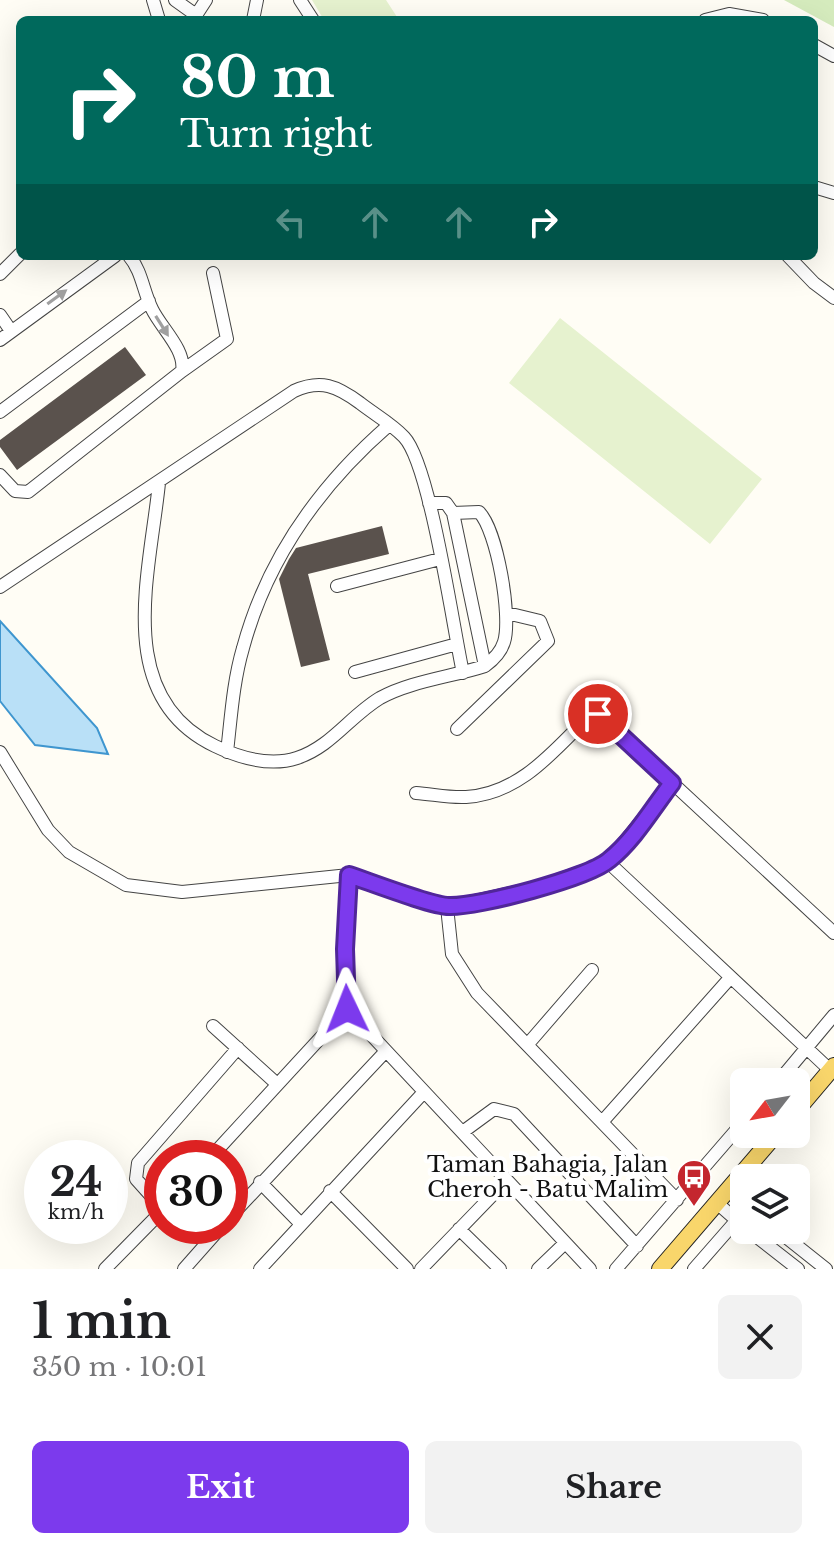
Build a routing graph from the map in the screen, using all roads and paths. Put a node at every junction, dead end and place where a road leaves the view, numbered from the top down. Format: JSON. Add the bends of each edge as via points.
{"nodes":[{"id":1,"x":175,"y":0,"type":"edge"},
{"id":2,"x":192,"y":16,"type":"edge"},
{"id":3,"x":16,"y":258,"type":"edge"},
{"id":4,"x":109,"y":260,"type":"edge"},
{"id":5,"x":132,"y":260,"type":"edge"},
{"id":6,"x":792,"y":260,"type":"edge"},
{"id":7,"x":213,"y":273,"type":"dead end"},
{"id":8,"x":0,"y":274,"type":"edge"},
{"id":9,"x":834,"y":298,"type":"edge"},
{"id":10,"x":149,"y":301,"type":"junction"},
{"id":11,"x":0,"y":315,"type":"edge"},
{"id":12,"x":11,"y":331,"type":"junction"},
{"id":13,"x":0,"y":340,"type":"edge"},
{"id":14,"x":182,"y":371,"type":"junction"},
{"id":15,"x":0,"y":412,"type":"edge"},
{"id":16,"x":389,"y":425,"type":"junction"},
{"id":17,"x":0,"y":475,"type":"edge"},
{"id":18,"x":159,"y":483,"type":"junction"},
{"id":19,"x":429,"y":503,"type":"junction"},
{"id":20,"x":453,"y":513,"type":"junction"},
{"id":21,"x":440,"y":559,"type":"junction"},
{"id":22,"x":337,"y":586,"type":"dead end"},
{"id":23,"x":0,"y":587,"type":"edge"},
{"id":24,"x":507,"y":613,"type":"junction"},
{"id":25,"x":457,"y":644,"type":"junction"},
{"id":26,"x":485,"y":666,"type":"junction"},
{"id":27,"x":355,"y":672,"type":"dead end"},
{"id":28,"x":463,"y":673,"type":"junction"},
{"id":29,"x":457,"y":729,"type":"dead end"},
{"id":30,"x":0,"y":752,"type":"edge"},
{"id":31,"x":227,"y":752,"type":"junction"},
{"id":32,"x":672,"y":783,"type":"junction"},
{"id":33,"x":416,"y":793,"type":"dead end"},
{"id":34,"x":608,"y":862,"type":"junction"},
{"id":35,"x":349,"y":875,"type":"junction"},
{"id":36,"x":447,"y":907,"type":"junction"},
{"id":37,"x":834,"y":933,"type":"edge"},
{"id":38,"x":592,"y":970,"type":"dead end"},
{"id":39,"x":730,"y":978,"type":"junction"},
{"id":40,"x":347,"y":1009,"type":"junction"},
{"id":41,"x":834,"y":1015,"type":"edge"},
{"id":42,"x":213,"y":1026,"type":"dead end"},
{"id":43,"x":528,"y":1044,"type":"junction"},
{"id":44,"x":238,"y":1048,"type":"junction"},
{"id":45,"x":806,"y":1049,"type":"junction"},
{"id":46,"x":386,"y":1051,"type":"junction"},
{"id":47,"x":790,"y":1068,"type":"edge"},
{"id":48,"x":832,"y":1068,"type":"edge"},
{"id":49,"x":277,"y":1084,"type":"junction"},
{"id":50,"x":424,"y":1092,"type":"junction"},
{"id":51,"x":810,"y":1094,"type":"edge"},
{"id":52,"x":602,"y":1122,"type":"junction"},
{"id":53,"x":464,"y":1131,"type":"junction"},
{"id":54,"x":730,"y":1138,"type":"edge"},
{"id":55,"x":158,"y":1140,"type":"edge"},
{"id":56,"x":226,"y":1140,"type":"edge"},
{"id":57,"x":764,"y":1148,"type":"edge"},
{"id":58,"x":144,"y":1156,"type":"edge"},
{"id":59,"x":507,"y":1180,"type":"junction"},
{"id":60,"x":260,"y":1182,"type":"junction"},
{"id":61,"x":144,"y":1189,"type":"edge"},
{"id":62,"x":330,"y":1191,"type":"junction"},
{"id":63,"x":248,"y":1196,"type":"edge"},
{"id":64,"x":722,"y":1197,"type":"junction"},
{"id":65,"x":677,"y":1200,"type":"junction"},
{"id":66,"x":730,"y":1200,"type":"edge"},
{"id":67,"x":730,"y":1208,"type":"edge"},
{"id":68,"x":300,"y":1223,"type":"junction"},
{"id":69,"x":144,"y":1229,"type":"edge"},
{"id":70,"x":459,"y":1229,"type":"junction"},
{"id":71,"x":730,"y":1237,"type":"edge"},
{"id":72,"x":206,"y":1244,"type":"edge"},
{"id":73,"x":564,"y":1244,"type":"junction"},
{"id":74,"x":766,"y":1244,"type":"edge"},
{"id":75,"x":795,"y":1244,"type":"edge"},
{"id":76,"x":637,"y":1246,"type":"junction"},
{"id":77,"x":662,"y":1268,"type":"edge"},
{"id":78,"x":105,"y":1269,"type":"edge"},
{"id":79,"x":184,"y":1269,"type":"edge"},
{"id":80,"x":260,"y":1269,"type":"edge"},
{"id":81,"x":407,"y":1269,"type":"edge"},
{"id":82,"x":421,"y":1269,"type":"edge"},
{"id":83,"x":500,"y":1269,"type":"edge"},
{"id":84,"x":538,"y":1269,"type":"edge"},
{"id":85,"x":590,"y":1269,"type":"edge"},
{"id":86,"x":616,"y":1269,"type":"edge"},
{"id":87,"x":694,"y":1269,"type":"edge"},
{"id":88,"x":798,"y":1269,"type":"edge"},
{"id":89,"x":826,"y":1269,"type":"edge"}],
"edges":[{"from":1,"to":2,"type":"street"},
{"from":3,"to":8,"type":"street"},
{"from":12,"to":4,"type":"street","one_way":true},
{"from":5,"to":10,"type":"street"},
{"from":6,"to":9,"type":"street"},
{"from":7,"to":14,"type":"street","via":[[227,339]]},
{"from":10,"to":14,"type":"street","one_way":true,"via":[[182,358]]},
{"from":10,"to":15,"type":"street"},
{"from":11,"to":12,"type":"street"},
{"from":12,"to":13,"type":"street"},
{"from":14,"to":17,"type":"street","via":[[28,492],[15,491]]},
{"from":16,"to":18,"type":"street","via":[[351,396],[317,382],[294,391]]},
{"from":16,"to":19,"type":"street","via":[[405,437],[415,455]]},
{"from":16,"to":31,"type":"street","via":[[323,490],[299,522],[257,604],[242,651]]},
{"from":18,"to":23,"type":"street"},
{"from":18,"to":31,"type":"street","via":[[144,620],[146,661],[178,722]]},
{"from":19,"to":20,"type":"street","via":[[446,503]]},
{"from":19,"to":21,"type":"street"},
{"from":20,"to":24,"type":"street","via":[[479,512],[490,526]]},
{"from":20,"to":26,"type":"street"},
{"from":21,"to":22,"type":"street"},
{"from":21,"to":25,"type":"street"},
{"from":24,"to":26,"type":"street","via":[[505,641]]},
{"from":24,"to":29,"type":"street","via":[[540,621],[548,641]]},
{"from":25,"to":27,"type":"street"},
{"from":25,"to":28,"type":"street"},
{"from":26,"to":28,"type":"street"},
{"from":28,"to":31,"type":"street","via":[[385,696],[298,758],[280,762]]},
{"from":30,"to":35,"type":"street","via":[[48,830],[93,868],[126,885],[182,892]]},
{"from":32,"to":33,"type":"street","via":[[594,714],[536,768],[505,787],[464,797]]},
{"from":32,"to":34,"type":"street"},
{"from":32,"to":37,"type":"street"},
{"from":34,"to":36,"type":"street","via":[[538,887]]},
{"from":34,"to":39,"type":"street"},
{"from":35,"to":36,"type":"street"},
{"from":35,"to":40,"type":"street"},
{"from":36,"to":43,"type":"street","via":[[452,954],[467,980]]},
{"from":38,"to":43,"type":"street"},
{"from":39,"to":45,"type":"street"},
{"from":39,"to":52,"type":"street"},
{"from":40,"to":46,"type":"street"},
{"from":40,"to":49,"type":"street"},
{"from":41,"to":45,"type":"street"},
{"from":42,"to":44,"type":"street"},
{"from":43,"to":52,"type":"street"},
{"from":44,"to":49,"type":"street"},
{"from":44,"to":55,"type":"street"},
{"from":45,"to":47,"type":"street"},
{"from":45,"to":48,"type":"street"},
{"from":46,"to":50,"type":"street"},
{"from":46,"to":60,"type":"street"},
{"from":48,"to":51,"type":"main road"},
{"from":49,"to":56,"type":"street"},
{"from":50,"to":53,"type":"street"},
{"from":50,"to":62,"type":"street"},
{"from":52,"to":65,"type":"street"},
{"from":53,"to":59,"type":"street"},
{"from":53,"to":76,"type":"street","via":[[494,1109],[514,1114]]},
{"from":54,"to":65,"type":"street"},
{"from":57,"to":64,"type":"main road"},
{"from":58,"to":61,"type":"street","via":[[136,1179]]},
{"from":59,"to":70,"type":"street"},
{"from":59,"to":73,"type":"street"},
{"from":60,"to":63,"type":"street"},
{"from":60,"to":68,"type":"street"},
{"from":62,"to":68,"type":"street"},
{"from":62,"to":81,"type":"street"},
{"from":64,"to":66,"type":"street"},
{"from":64,"to":67,"type":"street"},
{"from":64,"to":77,"type":"main road"},
{"from":65,"to":76,"type":"street"},
{"from":68,"to":80,"type":"street"},
{"from":69,"to":78,"type":"street"},
{"from":70,"to":82,"type":"street"},
{"from":70,"to":83,"type":"street"},
{"from":71,"to":87,"type":"street"},
{"from":72,"to":79,"type":"street"},
{"from":73,"to":84,"type":"street"},
{"from":73,"to":85,"type":"street"},
{"from":74,"to":88,"type":"street"},
{"from":75,"to":89,"type":"street"},
{"from":76,"to":86,"type":"street"}]}
